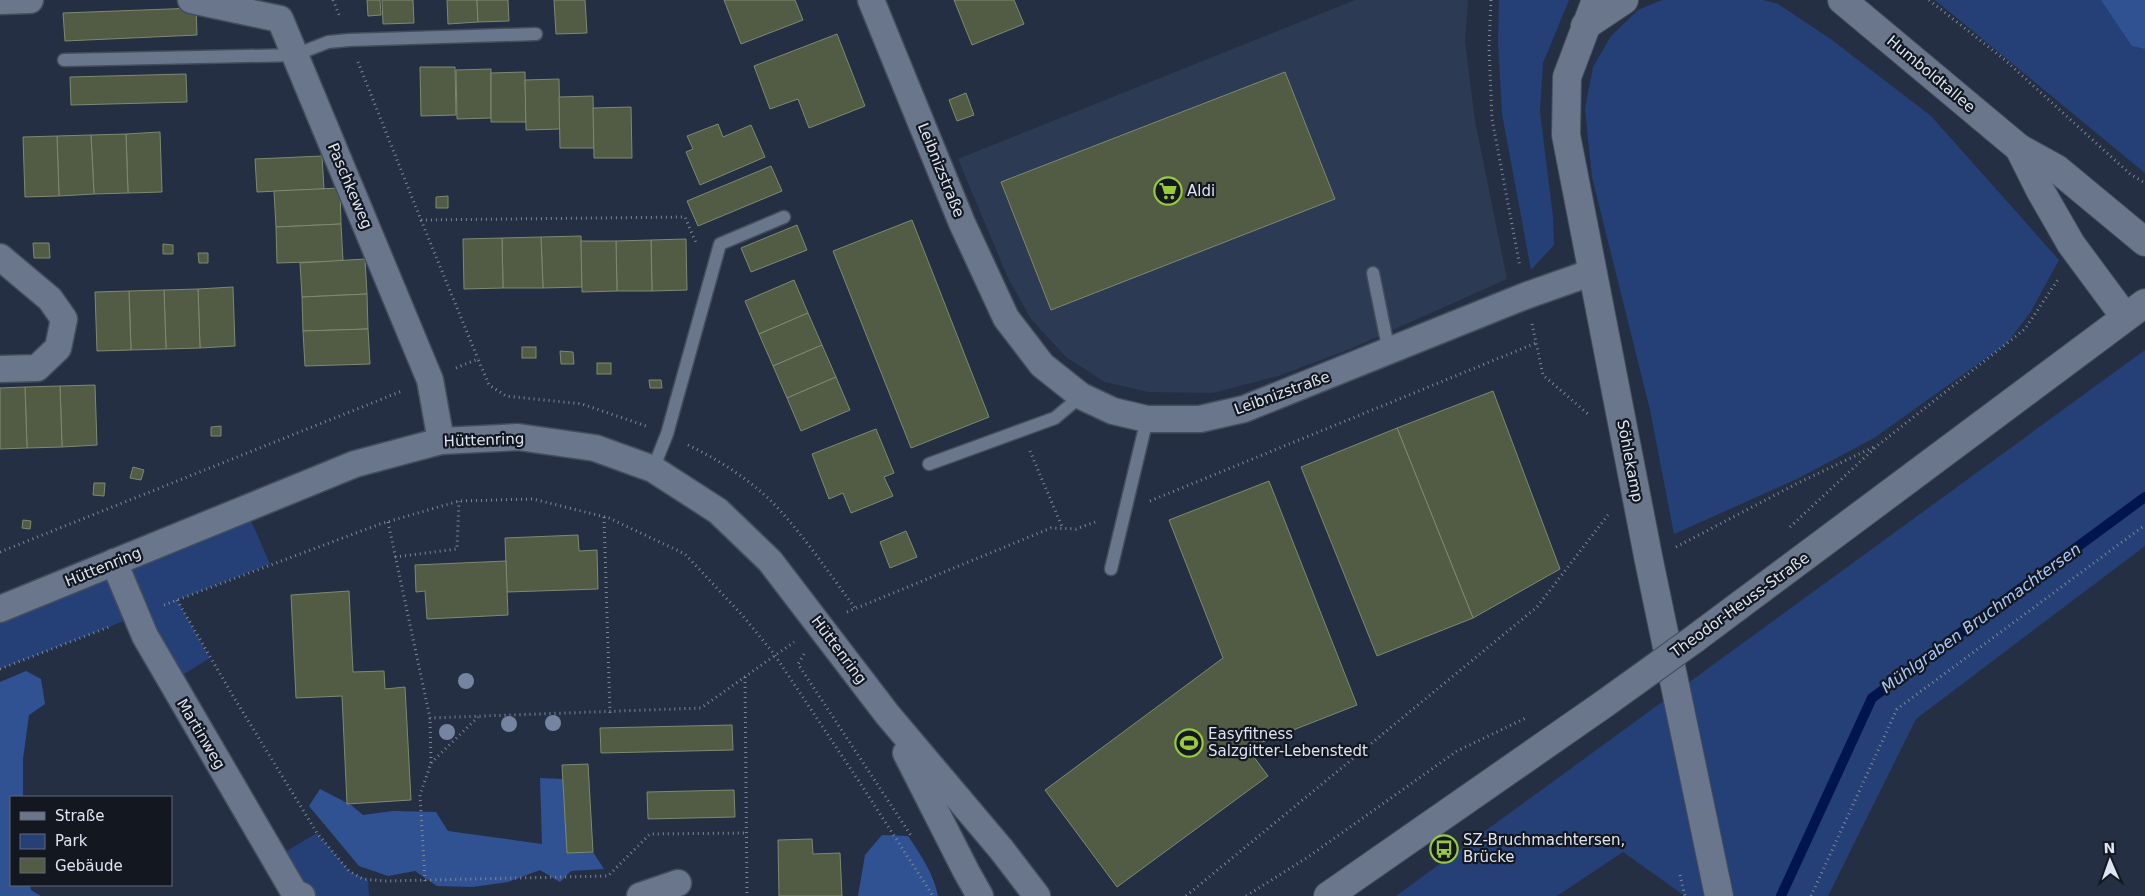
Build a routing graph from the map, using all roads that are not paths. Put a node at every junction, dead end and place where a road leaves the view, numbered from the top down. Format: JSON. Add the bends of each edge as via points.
{"nodes":[{"id":1,"x":30,"y":0,"type":"edge"},
{"id":2,"x":191,"y":0,"type":"edge"},
{"id":3,"x":871,"y":0,"type":"edge"},
{"id":4,"x":1596,"y":0,"type":"edge"},
{"id":5,"x":1624,"y":0,"type":"edge"},
{"id":6,"x":1842,"y":0,"type":"edge"},
{"id":7,"x":0,"y":1,"type":"edge"},
{"id":8,"x":1586,"y":26,"type":"junction"},
{"id":9,"x":536,"y":34,"type":"dead end"},
{"id":10,"x":295,"y":55,"type":"junction"},
{"id":11,"x":64,"y":60,"type":"dead end"},
{"id":12,"x":2019,"y":148,"type":"junction"},
{"id":13,"x":784,"y":217,"type":"dead end"},
{"id":14,"x":2145,"y":242,"type":"edge"},
{"id":15,"x":0,"y":257,"type":"edge"},
{"id":16,"x":1593,"y":272,"type":"junction"},
{"id":17,"x":1373,"y":273,"type":"dead end"},
{"id":18,"x":2135,"y":310,"type":"edge"},
{"id":19,"x":1389,"y":352,"type":"junction"},
{"id":20,"x":0,"y":369,"type":"edge"},
{"id":21,"x":1081,"y":396,"type":"junction"},
{"id":22,"x":1147,"y":418,"type":"junction"},
{"id":23,"x":441,"y":441,"type":"junction"},
{"id":24,"x":928,"y":464,"type":"dead end"},
{"id":25,"x":653,"y":469,"type":"junction"},
{"id":26,"x":114,"y":562,"type":"junction"},
{"id":27,"x":1111,"y":569,"type":"dead end"},
{"id":28,"x":0,"y":609,"type":"edge"},
{"id":29,"x":887,"y":714,"type":"junction"},
{"id":30,"x":678,"y":882,"type":"dead end"},
{"id":31,"x":302,"y":896,"type":"edge"},
{"id":32,"x":640,"y":896,"type":"edge"},
{"id":33,"x":980,"y":896,"type":"edge"},
{"id":34,"x":1038,"y":896,"type":"edge"},
{"id":35,"x":1328,"y":896,"type":"edge"},
{"id":36,"x":1719,"y":896,"type":"edge"}],
"edges":[{"from":1,"to":7,"type":"street"},
{"from":2,"to":10,"type":"street","name":"Paschkeweg","via":[[280,19]]},
{"from":3,"to":21,"type":"street","name":"Leibnizstraße","via":[[962,222],[1006,318],[1042,365]]},
{"from":4,"to":8,"type":"street","name":"Söhlekamp"},
{"from":5,"to":8,"type":"street"},
{"from":6,"to":12,"type":"street","name":"Humboldtallee"},
{"from":8,"to":16,"type":"street","name":"Söhlekamp","via":[[1567,77],[1566,135]]},
{"from":9,"to":10,"type":"lane","via":[[349,40],[328,42]]},
{"from":10,"to":11,"type":"lane"},
{"from":10,"to":23,"type":"street","name":"Paschkeweg","via":[[430,380]]},
{"from":12,"to":14,"type":"street","name":"Humboldtallee","via":[[2058,170]]},
{"from":12,"to":18,"type":"street","name":"Humboldtallee","via":[[2071,244]]},
{"from":13,"to":25,"type":"lane","via":[[720,244],[667,434]]},
{"from":15,"to":20,"type":"street","via":[[50,299],[64,319],[58,348],[37,368]]},
{"from":16,"to":19,"type":"street","name":"Leibnizstraße"},
{"from":16,"to":36,"type":"street","name":"Söhlekamp"},
{"from":17,"to":19,"type":"lane"},
{"from":18,"to":35,"type":"street","name":"Theodor-Heuss-Straße","bridge":true,"via":[[1694,640]]},
{"from":19,"to":22,"type":"street","name":"Leibnizstraße","via":[[1244,409],[1200,419]]},
{"from":21,"to":22,"type":"street","name":"Leibnizstraße","via":[[1113,411]]},
{"from":21,"to":24,"type":"lane","via":[[1056,418]]},
{"from":22,"to":27,"type":"lane"},
{"from":23,"to":25,"type":"street","name":"Hüttenring","via":[[518,437],[595,448]]},
{"from":23,"to":26,"type":"street","name":"Hüttenring","via":[[356,464]]},
{"from":25,"to":29,"type":"street","name":"Hüttenring","via":[[725,517],[770,561]]},
{"from":26,"to":28,"type":"street","name":"Hüttenring"},
{"from":26,"to":31,"type":"street","name":"Martinweg","via":[[145,636],[177,693],[294,892]]},
{"from":29,"to":33,"type":"street","name":"Hüttenring"},
{"from":29,"to":34,"type":"street","name":"Hüttenring"},
{"from":30,"to":32,"type":"street"}]}
